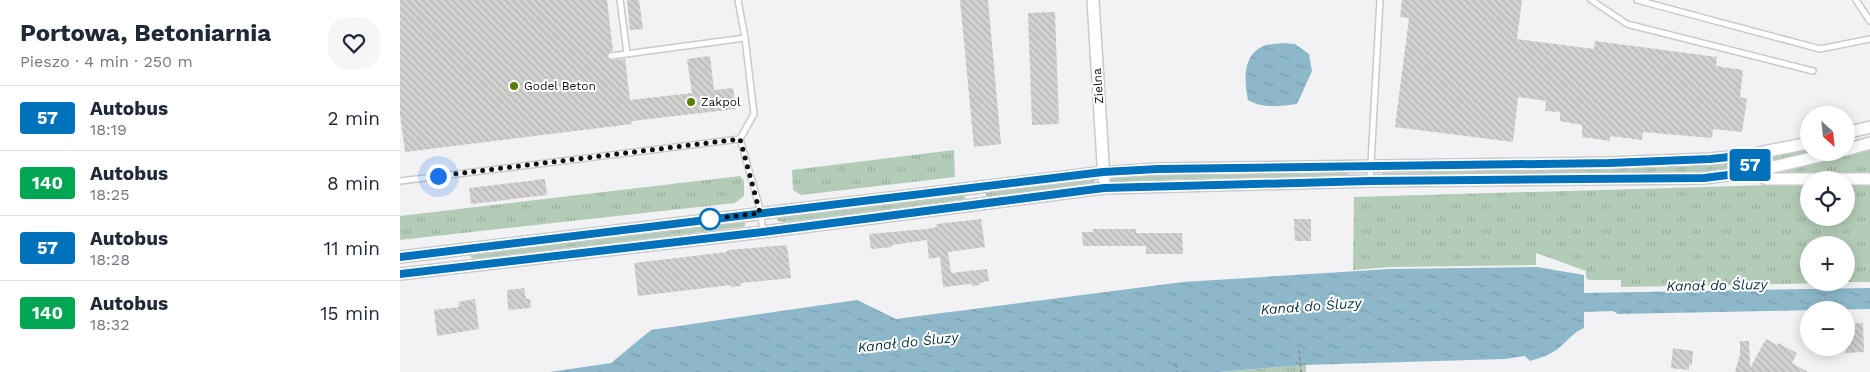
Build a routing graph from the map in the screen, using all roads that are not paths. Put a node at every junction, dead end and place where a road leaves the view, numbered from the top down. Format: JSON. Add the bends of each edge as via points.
{"nodes":[{"id":1,"x":620,"y":0,"type":"edge"},
{"id":2,"x":738,"y":0,"type":"edge"},
{"id":3,"x":1093,"y":0,"type":"edge"},
{"id":4,"x":1380,"y":0,"type":"edge"},
{"id":5,"x":1591,"y":0,"type":"edge"},
{"id":6,"x":1637,"y":0,"type":"edge"},
{"id":7,"x":1856,"y":0,"type":"edge"},
{"id":8,"x":1870,"y":21,"type":"edge"},
{"id":9,"x":745,"y":38,"type":"junction"},
{"id":10,"x":1870,"y":39,"type":"edge"},
{"id":11,"x":627,"y":53,"type":"junction"},
{"id":12,"x":611,"y":56,"type":"dead end"},
{"id":13,"x":1813,"y":71,"type":"dead end"},
{"id":14,"x":1870,"y":127,"type":"edge"},
{"id":15,"x":1855,"y":131,"type":"edge"},
{"id":16,"x":740,"y":139,"type":"junction"},
{"id":17,"x":1870,"y":143,"type":"edge"},
{"id":18,"x":1800,"y":145,"type":"edge"},
{"id":19,"x":1855,"y":147,"type":"edge"},
{"id":20,"x":1748,"y":155,"type":"junction"},
{"id":21,"x":1800,"y":161,"type":"edge"},
{"id":22,"x":1370,"y":166,"type":"junction"},
{"id":23,"x":1103,"y":172,"type":"junction"},
{"id":24,"x":1752,"y":172,"type":"junction"},
{"id":25,"x":1870,"y":178,"type":"edge"},
{"id":26,"x":400,"y":180,"type":"edge"},
{"id":27,"x":1370,"y":181,"type":"junction"},
{"id":28,"x":976,"y":188,"type":"junction"},
{"id":29,"x":1104,"y":188,"type":"junction"},
{"id":30,"x":977,"y":204,"type":"junction"},
{"id":31,"x":760,"y":213,"type":"junction"},
{"id":32,"x":763,"y":232,"type":"junction"},
{"id":33,"x":455,"y":250,"type":"junction"},
{"id":34,"x":400,"y":257,"type":"edge"},
{"id":35,"x":457,"y":267,"type":"junction"},
{"id":36,"x":400,"y":274,"type":"edge"}],
"edges":[{"from":1,"to":11,"type":"lane"},
{"from":2,"to":9,"type":"lane"},
{"from":3,"to":23,"type":"street","name":"Zielna"},
{"from":4,"to":22,"type":"lane"},
{"from":5,"to":13,"type":"lane","via":[[1627,24]]},
{"from":6,"to":10,"type":"lane","via":[[1820,49]]},
{"from":7,"to":8,"type":"lane"},
{"from":9,"to":11,"type":"lane"},
{"from":9,"to":16,"type":"lane","via":[[754,114]]},
{"from":11,"to":12,"type":"lane"},
{"from":14,"to":15,"type":"street"},
{"from":16,"to":26,"type":"lane"},
{"from":16,"to":31,"type":"lane"},
{"from":17,"to":19,"type":"street"},
{"from":18,"to":20,"type":"street"},
{"from":20,"to":22,"type":"street","via":[[1609,163]]},
{"from":20,"to":24,"type":"street"},
{"from":21,"to":24,"type":"street"},
{"from":22,"to":23,"type":"street"},
{"from":22,"to":27,"type":"lane"},
{"from":23,"to":28,"type":"street"},
{"from":23,"to":29,"type":"street","name":"Zielna"},
{"from":24,"to":25,"type":"street","via":[[1766,179]]},
{"from":24,"to":27,"type":"street","via":[[1704,178]]},
{"from":27,"to":29,"type":"street"},
{"from":28,"to":30,"type":"street"},
{"from":28,"to":31,"type":"street"},
{"from":29,"to":30,"type":"street"},
{"from":30,"to":32,"type":"street"},
{"from":31,"to":32,"type":"lane"},
{"from":31,"to":33,"type":"street"},
{"from":32,"to":35,"type":"street"},
{"from":33,"to":34,"type":"street"},
{"from":33,"to":35,"type":"street"},
{"from":35,"to":36,"type":"street"}]}
